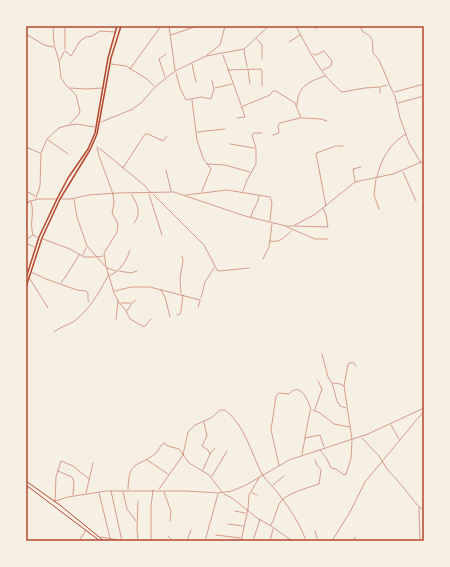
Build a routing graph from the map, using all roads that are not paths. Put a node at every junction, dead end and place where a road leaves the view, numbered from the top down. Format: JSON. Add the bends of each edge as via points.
{"nodes":[{"id":1,"x":54,"y":26,"type":"edge"},
{"id":2,"x":117,"y":26,"type":"edge"},
{"id":3,"x":121,"y":26,"type":"edge"},
{"id":4,"x":161,"y":26,"type":"edge"},
{"id":5,"x":168,"y":26,"type":"edge"},
{"id":6,"x":196,"y":26,"type":"edge"},
{"id":7,"x":225,"y":26,"type":"edge"},
{"id":8,"x":269,"y":26,"type":"edge"},
{"id":9,"x":296,"y":26,"type":"edge"},
{"id":10,"x":314,"y":26,"type":"edge"},
{"id":11,"x":360,"y":26,"type":"edge"},
{"id":12,"x":65,"y":27,"type":"dead end"},
{"id":13,"x":316,"y":29,"type":"dead end"},
{"id":14,"x":115,"y":32,"type":"junction"},
{"id":15,"x":26,"y":34,"type":"edge"},
{"id":16,"x":301,"y":35,"type":"junction"},
{"id":17,"x":170,"y":36,"type":"junction"},
{"id":18,"x":256,"y":38,"type":"junction"},
{"id":19,"x":289,"y":42,"type":"dead end"},
{"id":20,"x":54,"y":47,"type":"junction"},
{"id":21,"x":244,"y":49,"type":"junction"},
{"id":22,"x":65,"y":51,"type":"junction"},
{"id":23,"x":166,"y":54,"type":"dead end"},
{"id":24,"x":222,"y":54,"type":"junction"},
{"id":25,"x":312,"y":54,"type":"junction"},
{"id":26,"x":206,"y":56,"type":"junction"},
{"id":27,"x":262,"y":59,"type":"dead end"},
{"id":28,"x":59,"y":61,"type":"junction"},
{"id":29,"x":192,"y":63,"type":"junction"},
{"id":30,"x":110,"y":64,"type":"junction"},
{"id":31,"x":130,"y":68,"type":"junction"},
{"id":32,"x":248,"y":68,"type":"junction"},
{"id":33,"x":228,"y":70,"type":"junction"},
{"id":34,"x":176,"y":71,"type":"junction"},
{"id":35,"x":322,"y":71,"type":"junction"},
{"id":36,"x":326,"y":76,"type":"junction"},
{"id":37,"x":166,"y":78,"type":"junction"},
{"id":38,"x":212,"y":81,"type":"dead end"},
{"id":39,"x":196,"y":82,"type":"dead end"},
{"id":40,"x":233,"y":83,"type":"junction"},
{"id":41,"x":250,"y":84,"type":"dead end"},
{"id":42,"x":389,"y":84,"type":"junction"},
{"id":43,"x":424,"y":84,"type":"edge"},
{"id":44,"x":262,"y":86,"type":"dead end"},
{"id":45,"x":154,"y":87,"type":"junction"},
{"id":46,"x":380,"y":87,"type":"junction"},
{"id":47,"x":69,"y":88,"type":"junction"},
{"id":48,"x":102,"y":88,"type":"junction"},
{"id":49,"x":214,"y":89,"type":"junction"},
{"id":50,"x":380,"y":93,"type":"dead end"},
{"id":51,"x":393,"y":93,"type":"junction"},
{"id":52,"x":424,"y":96,"type":"edge"},
{"id":53,"x":192,"y":99,"type":"junction"},
{"id":54,"x":397,"y":104,"type":"junction"},
{"id":55,"x":297,"y":105,"type":"junction"},
{"id":56,"x":241,"y":106,"type":"junction"},
{"id":57,"x":237,"y":118,"type":"dead end"},
{"id":58,"x":301,"y":118,"type":"junction"},
{"id":59,"x":327,"y":121,"type":"dead end"},
{"id":60,"x":100,"y":123,"type":"junction"},
{"id":61,"x":69,"y":125,"type":"junction"},
{"id":62,"x":96,"y":128,"type":"junction"},
{"id":63,"x":225,"y":129,"type":"dead end"},
{"id":64,"x":196,"y":132,"type":"junction"},
{"id":65,"x":262,"y":133,"type":"dead end"},
{"id":66,"x":406,"y":134,"type":"junction"},
{"id":67,"x":273,"y":135,"type":"dead end"},
{"id":68,"x":167,"y":136,"type":"dead end"},
{"id":69,"x":47,"y":139,"type":"junction"},
{"id":70,"x":230,"y":144,"type":"dead end"},
{"id":71,"x":343,"y":146,"type":"dead end"},
{"id":72,"x":26,"y":147,"type":"edge"},
{"id":73,"x":256,"y":148,"type":"junction"},
{"id":74,"x":41,"y":153,"type":"junction"},
{"id":75,"x":68,"y":154,"type":"dead end"},
{"id":76,"x":424,"y":161,"type":"edge"},
{"id":77,"x":206,"y":164,"type":"junction"},
{"id":78,"x":421,"y":164,"type":"junction"},
{"id":79,"x":361,"y":167,"type":"dead end"},
{"id":80,"x":123,"y":168,"type":"junction"},
{"id":81,"x":166,"y":170,"type":"dead end"},
{"id":82,"x":402,"y":171,"type":"junction"},
{"id":83,"x":251,"y":172,"type":"junction"},
{"id":84,"x":377,"y":178,"type":"junction"},
{"id":85,"x":355,"y":182,"type":"junction"},
{"id":86,"x":26,"y":191,"type":"edge"},
{"id":87,"x":170,"y":192,"type":"junction"},
{"id":88,"x":201,"y":192,"type":"junction"},
{"id":89,"x":132,"y":193,"type":"junction"},
{"id":90,"x":150,"y":193,"type":"junction"},
{"id":91,"x":243,"y":193,"type":"junction"},
{"id":92,"x":113,"y":194,"type":"junction"},
{"id":93,"x":259,"y":195,"type":"junction"},
{"id":94,"x":184,"y":196,"type":"junction"},
{"id":95,"x":36,"y":197,"type":"junction"},
{"id":96,"x":35,"y":199,"type":"junction"},
{"id":97,"x":57,"y":199,"type":"junction"},
{"id":98,"x":60,"y":199,"type":"junction"},
{"id":99,"x":74,"y":199,"type":"junction"},
{"id":100,"x":30,"y":201,"type":"junction"},
{"id":101,"x":26,"y":202,"type":"edge"},
{"id":102,"x":416,"y":202,"type":"dead end"},
{"id":103,"x":26,"y":206,"type":"edge"},
{"id":104,"x":326,"y":206,"type":"junction"},
{"id":105,"x":323,"y":208,"type":"junction"},
{"id":106,"x":379,"y":209,"type":"dead end"},
{"id":107,"x":251,"y":217,"type":"junction"},
{"id":108,"x":270,"y":222,"type":"junction"},
{"id":109,"x":134,"y":223,"type":"dead end"},
{"id":110,"x":272,"y":223,"type":"junction"},
{"id":111,"x":286,"y":226,"type":"junction"},
{"id":112,"x":293,"y":226,"type":"junction"},
{"id":113,"x":292,"y":230,"type":"junction"},
{"id":114,"x":33,"y":235,"type":"junction"},
{"id":115,"x":162,"y":235,"type":"dead end"},
{"id":116,"x":40,"y":238,"type":"junction"},
{"id":117,"x":328,"y":239,"type":"dead end"},
{"id":118,"x":26,"y":240,"type":"edge"},
{"id":119,"x":270,"y":241,"type":"junction"},
{"id":120,"x":26,"y":243,"type":"edge"},
{"id":121,"x":87,"y":246,"type":"junction"},
{"id":122,"x":35,"y":247,"type":"junction"},
{"id":123,"x":130,"y":250,"type":"dead end"},
{"id":124,"x":80,"y":254,"type":"junction"},
{"id":125,"x":82,"y":256,"type":"junction"},
{"id":126,"x":104,"y":256,"type":"junction"},
{"id":127,"x":182,"y":256,"type":"dead end"},
{"id":128,"x":96,"y":257,"type":"junction"},
{"id":129,"x":263,"y":259,"type":"dead end"},
{"id":130,"x":106,"y":267,"type":"junction"},
{"id":131,"x":214,"y":267,"type":"junction"},
{"id":132,"x":249,"y":268,"type":"dead end"},
{"id":133,"x":118,"y":271,"type":"junction"},
{"id":134,"x":137,"y":271,"type":"dead end"},
{"id":135,"x":30,"y":272,"type":"junction"},
{"id":136,"x":109,"y":275,"type":"junction"},
{"id":137,"x":29,"y":277,"type":"junction"},
{"id":138,"x":26,"y":278,"type":"edge"},
{"id":139,"x":60,"y":284,"type":"junction"},
{"id":140,"x":26,"y":287,"type":"edge"},
{"id":141,"x":113,"y":287,"type":"junction"},
{"id":142,"x":160,"y":290,"type":"junction"},
{"id":143,"x":116,"y":291,"type":"junction"},
{"id":144,"x":114,"y":293,"type":"junction"},
{"id":145,"x":181,"y":294,"type":"junction"},
{"id":146,"x":183,"y":295,"type":"junction"},
{"id":147,"x":118,"y":300,"type":"junction"},
{"id":148,"x":136,"y":300,"type":"dead end"},
{"id":149,"x":200,"y":300,"type":"junction"},
{"id":150,"x":119,"y":303,"type":"junction"},
{"id":151,"x":132,"y":303,"type":"junction"},
{"id":152,"x":90,"y":304,"type":"junction"},
{"id":153,"x":198,"y":307,"type":"dead end"},
{"id":154,"x":48,"y":308,"type":"dead end"},
{"id":155,"x":127,"y":312,"type":"junction"},
{"id":156,"x":177,"y":315,"type":"dead end"},
{"id":157,"x":170,"y":317,"type":"dead end"},
{"id":158,"x":151,"y":319,"type":"dead end"},
{"id":159,"x":116,"y":320,"type":"dead end"},
{"id":160,"x":54,"y":332,"type":"dead end"},
{"id":161,"x":322,"y":354,"type":"dead end"},
{"id":162,"x":356,"y":366,"type":"dead end"},
{"id":163,"x":318,"y":381,"type":"dead end"},
{"id":164,"x":344,"y":381,"type":"junction"},
{"id":165,"x":332,"y":383,"type":"junction"},
{"id":166,"x":340,"y":384,"type":"junction"},
{"id":167,"x":344,"y":386,"type":"junction"},
{"id":168,"x":348,"y":408,"type":"junction"},
{"id":169,"x":424,"y":408,"type":"edge"},
{"id":170,"x":311,"y":410,"type":"junction"},
{"id":171,"x":315,"y":410,"type":"junction"},
{"id":172,"x":424,"y":411,"type":"edge"},
{"id":173,"x":204,"y":421,"type":"junction"},
{"id":174,"x":391,"y":424,"type":"junction"},
{"id":175,"x":350,"y":427,"type":"junction"},
{"id":176,"x":361,"y":437,"type":"junction"},
{"id":177,"x":304,"y":438,"type":"junction"},
{"id":178,"x":352,"y":440,"type":"junction"},
{"id":179,"x":400,"y":440,"type":"junction"},
{"id":180,"x":215,"y":448,"type":"dead end"},
{"id":181,"x":325,"y":448,"type":"junction"},
{"id":182,"x":320,"y":450,"type":"junction"},
{"id":183,"x":227,"y":451,"type":"dead end"},
{"id":184,"x":210,"y":454,"type":"junction"},
{"id":185,"x":183,"y":455,"type":"junction"},
{"id":186,"x":302,"y":455,"type":"junction"},
{"id":187,"x":146,"y":459,"type":"junction"},
{"id":188,"x":315,"y":460,"type":"dead end"},
{"id":189,"x":381,"y":462,"type":"junction"},
{"id":190,"x":93,"y":463,"type":"dead end"},
{"id":191,"x":279,"y":465,"type":"junction"},
{"id":192,"x":58,"y":471,"type":"junction"},
{"id":193,"x":203,"y":471,"type":"junction"},
{"id":194,"x":169,"y":475,"type":"junction"},
{"id":195,"x":263,"y":475,"type":"junction"},
{"id":196,"x":284,"y":476,"type":"dead end"},
{"id":197,"x":211,"y":477,"type":"junction"},
{"id":198,"x":260,"y":477,"type":"junction"},
{"id":199,"x":89,"y":479,"type":"junction"},
{"id":200,"x":26,"y":481,"type":"edge"},
{"id":201,"x":26,"y":484,"type":"edge"},
{"id":202,"x":272,"y":486,"type":"junction"},
{"id":203,"x":153,"y":490,"type":"junction"},
{"id":204,"x":158,"y":490,"type":"junction"},
{"id":205,"x":111,"y":491,"type":"junction"},
{"id":206,"x":123,"y":491,"type":"junction"},
{"id":207,"x":128,"y":491,"type":"junction"},
{"id":208,"x":164,"y":491,"type":"junction"},
{"id":209,"x":99,"y":492,"type":"junction"},
{"id":210,"x":219,"y":493,"type":"junction"},
{"id":211,"x":222,"y":493,"type":"junction"},
{"id":212,"x":250,"y":493,"type":"junction"},
{"id":213,"x":85,"y":494,"type":"junction"},
{"id":214,"x":257,"y":495,"type":"dead end"},
{"id":215,"x":73,"y":496,"type":"junction"},
{"id":216,"x":282,"y":500,"type":"junction"},
{"id":217,"x":54,"y":501,"type":"junction"},
{"id":218,"x":138,"y":501,"type":"dead end"},
{"id":219,"x":419,"y":506,"type":"junction"},
{"id":220,"x":248,"y":509,"type":"junction"},
{"id":221,"x":424,"y":510,"type":"edge"},
{"id":222,"x":235,"y":511,"type":"dead end"},
{"id":223,"x":246,"y":513,"type":"junction"},
{"id":224,"x":260,"y":518,"type":"junction"},
{"id":225,"x":170,"y":521,"type":"dead end"},
{"id":226,"x":137,"y":522,"type":"junction"},
{"id":227,"x":228,"y":524,"type":"dead end"},
{"id":228,"x":244,"y":526,"type":"junction"},
{"id":229,"x":271,"y":526,"type":"junction"},
{"id":230,"x":273,"y":527,"type":"junction"},
{"id":231,"x":86,"y":530,"type":"junction"},
{"id":232,"x":191,"y":530,"type":"dead end"},
{"id":233,"x":315,"y":531,"type":"dead end"},
{"id":234,"x":216,"y":535,"type":"dead end"},
{"id":235,"x":168,"y":536,"type":"dead end"},
{"id":236,"x":100,"y":537,"type":"junction"},
{"id":237,"x":356,"y":537,"type":"dead end"},
{"id":238,"x":110,"y":538,"type":"junction"},
{"id":239,"x":241,"y":540,"type":"edge"},
{"id":240,"x":79,"y":541,"type":"edge"},
{"id":241,"x":100,"y":541,"type":"edge"},
{"id":242,"x":104,"y":541,"type":"edge"},
{"id":243,"x":122,"y":541,"type":"edge"},
{"id":244,"x":124,"y":541,"type":"edge"},
{"id":245,"x":138,"y":541,"type":"edge"},
{"id":246,"x":151,"y":541,"type":"edge"},
{"id":247,"x":171,"y":541,"type":"edge"},
{"id":248,"x":188,"y":541,"type":"edge"},
{"id":249,"x":205,"y":541,"type":"edge"},
{"id":250,"x":246,"y":541,"type":"edge"},
{"id":251,"x":253,"y":541,"type":"edge"},
{"id":252,"x":270,"y":541,"type":"edge"},
{"id":253,"x":292,"y":541,"type":"edge"},
{"id":254,"x":306,"y":541,"type":"edge"},
{"id":255,"x":318,"y":541,"type":"edge"},
{"id":256,"x":332,"y":541,"type":"edge"},
{"id":257,"x":352,"y":541,"type":"edge"},
{"id":258,"x":420,"y":541,"type":"edge"}],
"edges":[{"from":1,"to":20,"type":"street"},
{"from":2,"to":14,"type":"main road"},
{"from":3,"to":30,"type":"main road"},
{"from":4,"to":31,"type":"street"},
{"from":5,"to":17,"type":"street"},
{"from":6,"to":17,"type":"street"},
{"from":7,"to":26,"type":"street","via":[[220,45]]},
{"from":8,"to":18,"type":"street"},
{"from":9,"to":16,"type":"street"},
{"from":10,"to":13,"type":"street"},
{"from":11,"to":42,"type":"street","via":[[373,41],[373,53],[380,60]]},
{"from":12,"to":22,"type":"street"},
{"from":14,"to":22,"type":"street","via":[[100,31],[86,37],[71,56]]},
{"from":14,"to":48,"type":"main road"},
{"from":15,"to":20,"type":"street","via":[[44,45]]},
{"from":16,"to":19,"type":"street"},
{"from":16,"to":25,"type":"street"},
{"from":17,"to":34,"type":"street"},
{"from":18,"to":21,"type":"street"},
{"from":18,"to":27,"type":"street","via":[[262,45]]},
{"from":20,"to":28,"type":"street"},
{"from":21,"to":24,"type":"street"},
{"from":21,"to":32,"type":"street"},
{"from":22,"to":28,"type":"street"},
{"from":23,"to":37,"type":"street","via":[[159,59]]},
{"from":24,"to":26,"type":"street"},
{"from":24,"to":33,"type":"street"},
{"from":25,"to":35,"type":"street"},
{"from":25,"to":35,"type":"street","via":[[324,51],[332,61],[331,66]]},
{"from":26,"to":29,"type":"street"},
{"from":28,"to":47,"type":"street","via":[[61,78]]},
{"from":29,"to":34,"type":"street"},
{"from":29,"to":39,"type":"street"},
{"from":30,"to":31,"type":"street"},
{"from":30,"to":60,"type":"main road"},
{"from":31,"to":45,"type":"street"},
{"from":32,"to":33,"type":"street"},
{"from":32,"to":41,"type":"street"},
{"from":32,"to":44,"type":"street","via":[[262,69]]},
{"from":33,"to":40,"type":"street"},
{"from":34,"to":37,"type":"street"},
{"from":34,"to":53,"type":"street","via":[[183,96],[186,100]]},
{"from":35,"to":36,"type":"street"},
{"from":36,"to":46,"type":"street","via":[[344,92]]},
{"from":36,"to":55,"type":"street","via":[[302,88]]},
{"from":37,"to":45,"type":"street"},
{"from":38,"to":49,"type":"street"},
{"from":40,"to":49,"type":"street"},
{"from":40,"to":56,"type":"street"},
{"from":42,"to":46,"type":"street"},
{"from":42,"to":51,"type":"street"},
{"from":43,"to":51,"type":"street"},
{"from":45,"to":60,"type":"street","via":[[142,102],[132,109]]},
{"from":46,"to":50,"type":"street"},
{"from":47,"to":48,"type":"street"},
{"from":47,"to":61,"type":"street","via":[[76,95],[80,111]]},
{"from":48,"to":62,"type":"main road"},
{"from":49,"to":53,"type":"street","via":[[210,98]]},
{"from":51,"to":54,"type":"street"},
{"from":52,"to":54,"type":"street"},
{"from":53,"to":64,"type":"street"},
{"from":54,"to":66,"type":"street"},
{"from":55,"to":56,"type":"street","via":[[275,91]]},
{"from":55,"to":58,"type":"street"},
{"from":56,"to":57,"type":"street","via":[[245,117]]},
{"from":58,"to":59,"type":"street"},
{"from":58,"to":67,"type":"street","via":[[280,123],[279,133]]},
{"from":60,"to":98,"type":"main road","via":[[90,150]]},
{"from":61,"to":62,"type":"street"},
{"from":61,"to":69,"type":"street","via":[[59,128]]},
{"from":62,"to":97,"type":"main road","via":[[88,148]]},
{"from":63,"to":64,"type":"street"},
{"from":64,"to":77,"type":"street"},
{"from":65,"to":73,"type":"street","via":[[252,134]]},
{"from":66,"to":78,"type":"street"},
{"from":66,"to":84,"type":"street","via":[[385,154]]},
{"from":68,"to":80,"type":"street","via":[[162,141],[146,134]]},
{"from":69,"to":74,"type":"street"},
{"from":69,"to":75,"type":"street"},
{"from":70,"to":73,"type":"street"},
{"from":71,"to":104,"type":"street","via":[[316,153]]},
{"from":72,"to":74,"type":"street"},
{"from":73,"to":83,"type":"street","via":[[256,164]]},
{"from":74,"to":95,"type":"street","via":[[40,186]]},
{"from":76,"to":78,"type":"street"},
{"from":77,"to":83,"type":"street"},
{"from":77,"to":88,"type":"street","via":[[211,168]]},
{"from":78,"to":82,"type":"street"},
{"from":79,"to":85,"type":"street","via":[[353,169]]},
{"from":80,"to":90,"type":"street"},
{"from":80,"to":92,"type":"street","via":[[97,147]]},
{"from":81,"to":87,"type":"street"},
{"from":82,"to":84,"type":"street"},
{"from":82,"to":102,"type":"street"},
{"from":83,"to":91,"type":"street"},
{"from":84,"to":85,"type":"street"},
{"from":84,"to":106,"type":"street","via":[[374,195]]},
{"from":85,"to":104,"type":"street"},
{"from":86,"to":95,"type":"street"},
{"from":87,"to":90,"type":"street"},
{"from":87,"to":94,"type":"street"},
{"from":88,"to":91,"type":"street","via":[[227,190]]},
{"from":88,"to":94,"type":"street"},
{"from":89,"to":90,"type":"street"},
{"from":89,"to":92,"type":"street"},
{"from":89,"to":109,"type":"street","via":[[139,209]]},
{"from":90,"to":115,"type":"street"},
{"from":90,"to":131,"type":"street","via":[[204,245]]},
{"from":91,"to":93,"type":"street"},
{"from":92,"to":99,"type":"street","via":[[88,195]]},
{"from":92,"to":126,"type":"street","via":[[112,213],[118,228]]},
{"from":93,"to":107,"type":"street","via":[[258,204],[252,210]]},
{"from":93,"to":108,"type":"street","via":[[271,198]]},
{"from":94,"to":107,"type":"street"},
{"from":95,"to":96,"type":"street"},
{"from":96,"to":97,"type":"street"},
{"from":96,"to":100,"type":"street"},
{"from":97,"to":98,"type":"street"},
{"from":97,"to":116,"type":"main road"},
{"from":98,"to":99,"type":"street"},
{"from":98,"to":116,"type":"main road"},
{"from":99,"to":121,"type":"street"},
{"from":100,"to":101,"type":"street"},
{"from":100,"to":103,"type":"street"},
{"from":100,"to":114,"type":"street","via":[[33,211]]},
{"from":104,"to":105,"type":"street"},
{"from":105,"to":112,"type":"street"},
{"from":105,"to":112,"type":"street","via":[[328,227]]},
{"from":107,"to":108,"type":"street"},
{"from":108,"to":110,"type":"street"},
{"from":110,"to":111,"type":"street"},
{"from":110,"to":119,"type":"street"},
{"from":111,"to":112,"type":"street"},
{"from":111,"to":113,"type":"street"},
{"from":113,"to":117,"type":"street","via":[[315,239]]},
{"from":113,"to":119,"type":"street","via":[[282,240]]},
{"from":114,"to":116,"type":"street"},
{"from":114,"to":118,"type":"street"},
{"from":116,"to":122,"type":"main road"},
{"from":116,"to":124,"type":"street"},
{"from":116,"to":135,"type":"main road"},
{"from":119,"to":129,"type":"street"},
{"from":120,"to":122,"type":"street"},
{"from":121,"to":125,"type":"street"},
{"from":121,"to":128,"type":"street"},
{"from":122,"to":138,"type":"main road"},
{"from":123,"to":133,"type":"street"},
{"from":124,"to":125,"type":"street"},
{"from":124,"to":139,"type":"street"},
{"from":125,"to":128,"type":"street"},
{"from":126,"to":128,"type":"street"},
{"from":126,"to":130,"type":"street"},
{"from":127,"to":145,"type":"street"},
{"from":128,"to":130,"type":"street"},
{"from":130,"to":133,"type":"street"},
{"from":130,"to":136,"type":"street"},
{"from":131,"to":132,"type":"street","via":[[220,271]]},
{"from":131,"to":149,"type":"street","via":[[205,282]]},
{"from":133,"to":134,"type":"street","via":[[131,274]]},
{"from":133,"to":136,"type":"street"},
{"from":135,"to":137,"type":"main road"},
{"from":135,"to":139,"type":"street"},
{"from":136,"to":141,"type":"street"},
{"from":136,"to":152,"type":"street"},
{"from":137,"to":140,"type":"main road"},
{"from":137,"to":154,"type":"street"},
{"from":139,"to":152,"type":"street","via":[[88,292]]},
{"from":141,"to":143,"type":"street"},
{"from":141,"to":144,"type":"street"},
{"from":142,"to":143,"type":"street","via":[[131,287]]},
{"from":142,"to":145,"type":"street"},
{"from":142,"to":157,"type":"street","via":[[165,297]]},
{"from":143,"to":144,"type":"street"},
{"from":144,"to":147,"type":"street"},
{"from":145,"to":146,"type":"street"},
{"from":146,"to":149,"type":"street"},
{"from":146,"to":156,"type":"street","via":[[181,311]]},
{"from":147,"to":150,"type":"street"},
{"from":147,"to":159,"type":"street"},
{"from":148,"to":151,"type":"street"},
{"from":149,"to":153,"type":"street"},
{"from":150,"to":151,"type":"street"},
{"from":150,"to":155,"type":"street"},
{"from":151,"to":155,"type":"street"},
{"from":152,"to":160,"type":"street","via":[[72,322]]},
{"from":155,"to":158,"type":"street","via":[[130,319],[143,327]]},
{"from":161,"to":165,"type":"street"},
{"from":162,"to":164,"type":"street","via":[[353,362],[348,364]]},
{"from":163,"to":171,"type":"street","via":[[322,389]]},
{"from":164,"to":166,"type":"street"},
{"from":164,"to":167,"type":"street"},
{"from":165,"to":166,"type":"street"},
{"from":165,"to":168,"type":"street","via":[[339,404]]},
{"from":166,"to":167,"type":"street"},
{"from":167,"to":168,"type":"street"},
{"from":168,"to":175,"type":"street"},
{"from":169,"to":174,"type":"street"},
{"from":170,"to":171,"type":"street"},
{"from":170,"to":177,"type":"street"},
{"from":170,"to":191,"type":"street","via":[[308,400],[298,390],[289,394],[279,393],[276,396],[271,430]]},
{"from":171,"to":175,"type":"street","via":[[330,422]]},
{"from":172,"to":179,"type":"street"},
{"from":173,"to":184,"type":"street","via":[[207,436],[202,446]]},
{"from":173,"to":185,"type":"street","via":[[188,432]]},
{"from":173,"to":195,"type":"street","via":[[222,409],[230,413],[250,444]]},
{"from":174,"to":176,"type":"street"},
{"from":174,"to":179,"type":"street"},
{"from":175,"to":178,"type":"street"},
{"from":176,"to":178,"type":"street"},
{"from":176,"to":189,"type":"street"},
{"from":177,"to":181,"type":"street","via":[[320,435]]},
{"from":177,"to":186,"type":"street"},
{"from":178,"to":181,"type":"street"},
{"from":178,"to":182,"type":"street","via":[[351,458],[344,475],[331,468]]},
{"from":179,"to":189,"type":"street"},
{"from":180,"to":184,"type":"street"},
{"from":181,"to":182,"type":"street"},
{"from":182,"to":186,"type":"street"},
{"from":183,"to":197,"type":"street"},
{"from":184,"to":193,"type":"street"},
{"from":185,"to":187,"type":"street","via":[[179,450],[162,444]]},
{"from":185,"to":193,"type":"street"},
{"from":185,"to":194,"type":"street"},
{"from":186,"to":191,"type":"street"},
{"from":187,"to":194,"type":"street"},
{"from":187,"to":207,"type":"street","via":[[130,469]]},
{"from":188,"to":216,"type":"street","via":[[321,470],[319,484]]},
{"from":189,"to":219,"type":"street"},
{"from":189,"to":256,"type":"street","via":[[366,482]]},
{"from":190,"to":199,"type":"street"},
{"from":191,"to":195,"type":"street"},
{"from":192,"to":199,"type":"street","via":[[61,460]]},
{"from":192,"to":215,"type":"street","via":[[72,477]]},
{"from":192,"to":217,"type":"street"},
{"from":193,"to":197,"type":"street"},
{"from":194,"to":204,"type":"street"},
{"from":195,"to":198,"type":"street"},
{"from":195,"to":202,"type":"street"},
{"from":196,"to":202,"type":"street"},
{"from":197,"to":211,"type":"street"},
{"from":198,"to":211,"type":"street","via":[[232,491]]},
{"from":198,"to":212,"type":"street"},
{"from":199,"to":213,"type":"street"},
{"from":200,"to":217,"type":"street"},
{"from":201,"to":231,"type":"street"},
{"from":202,"to":216,"type":"street"},
{"from":203,"to":204,"type":"street"},
{"from":203,"to":207,"type":"street"},
{"from":203,"to":246,"type":"street"},
{"from":204,"to":208,"type":"street"},
{"from":205,"to":206,"type":"street"},
{"from":205,"to":209,"type":"street"},
{"from":205,"to":243,"type":"street"},
{"from":206,"to":207,"type":"street"},
{"from":206,"to":226,"type":"street","via":[[127,509]]},
{"from":208,"to":210,"type":"street"},
{"from":208,"to":225,"type":"street","via":[[171,511]]},
{"from":209,"to":213,"type":"street"},
{"from":209,"to":238,"type":"street"},
{"from":210,"to":211,"type":"street"},
{"from":210,"to":249,"type":"street"},
{"from":211,"to":220,"type":"street"},
{"from":212,"to":214,"type":"street"},
{"from":212,"to":220,"type":"street"},
{"from":213,"to":215,"type":"street"},
{"from":215,"to":217,"type":"street"},
{"from":216,"to":229,"type":"street"},
{"from":216,"to":254,"type":"street","via":[[298,522]]},
{"from":217,"to":236,"type":"street"},
{"from":218,"to":226,"type":"street"},
{"from":219,"to":221,"type":"street"},
{"from":219,"to":258,"type":"street"},
{"from":220,"to":223,"type":"street"},
{"from":220,"to":224,"type":"street"},
{"from":222,"to":223,"type":"street"},
{"from":223,"to":228,"type":"street"},
{"from":224,"to":229,"type":"street"},
{"from":224,"to":251,"type":"street"},
{"from":226,"to":245,"type":"street"},
{"from":227,"to":228,"type":"street"},
{"from":228,"to":239,"type":"street"},
{"from":229,"to":230,"type":"street"},
{"from":230,"to":252,"type":"street"},
{"from":230,"to":253,"type":"street"},
{"from":231,"to":240,"type":"street"},
{"from":231,"to":241,"type":"street"},
{"from":232,"to":248,"type":"street"},
{"from":233,"to":255,"type":"street"},
{"from":234,"to":239,"type":"street"},
{"from":235,"to":247,"type":"street"},
{"from":236,"to":238,"type":"street"},
{"from":236,"to":242,"type":"street"},
{"from":237,"to":257,"type":"street"},
{"from":238,"to":243,"type":"street"},
{"from":239,"to":250,"type":"street"},
{"from":243,"to":244,"type":"street"}]}
